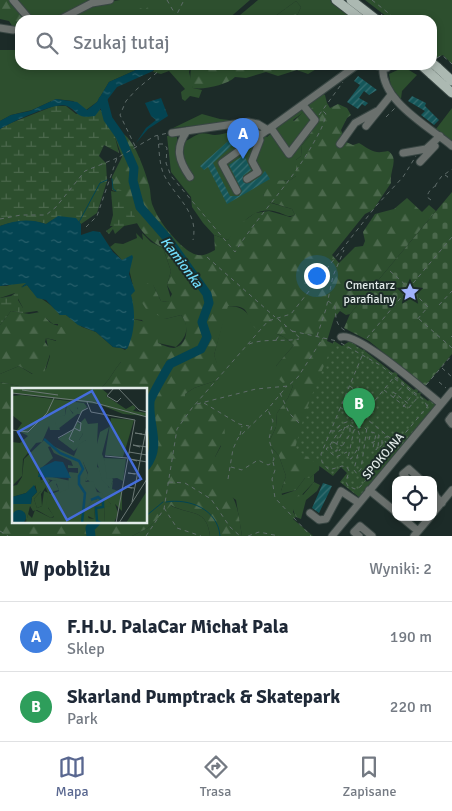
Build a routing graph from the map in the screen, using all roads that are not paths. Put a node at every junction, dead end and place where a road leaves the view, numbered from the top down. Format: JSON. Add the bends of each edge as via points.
{"nodes":[{"id":1,"x":13,"y":0,"type":"edge"},
{"id":2,"x":110,"y":0,"type":"edge"},
{"id":3,"x":336,"y":0,"type":"edge"},
{"id":4,"x":350,"y":0,"type":"edge"},
{"id":5,"x":26,"y":15,"type":"edge"},
{"id":6,"x":69,"y":15,"type":"edge"},
{"id":7,"x":356,"y":15,"type":"edge"},
{"id":8,"x":370,"y":15,"type":"edge"},
{"id":9,"x":0,"y":28,"type":"edge"},
{"id":10,"x":13,"y":30,"type":"dead end"},
{"id":11,"x":350,"y":70,"type":"edge"},
{"id":12,"x":386,"y":70,"type":"edge"},
{"id":13,"x":435,"y":70,"type":"edge"},
{"id":14,"x":436,"y":70,"type":"edge"},
{"id":15,"x":452,"y":81,"type":"edge"},
{"id":16,"x":389,"y":93,"type":"junction"},
{"id":17,"x":452,"y":93,"type":"edge"},
{"id":18,"x":304,"y":105,"type":"junction"},
{"id":19,"x":377,"y":111,"type":"junction"},
{"id":20,"x":245,"y":123,"type":"junction"},
{"id":21,"x":366,"y":126,"type":"dead end"},
{"id":22,"x":270,"y":129,"type":"junction"},
{"id":23,"x":188,"y":131,"type":"junction"},
{"id":24,"x":239,"y":131,"type":"dead end"},
{"id":25,"x":171,"y":133,"type":"road end"},
{"id":26,"x":259,"y":136,"type":"junction"},
{"id":27,"x":440,"y":136,"type":"junction"},
{"id":28,"x":250,"y":143,"type":"junction"},
{"id":29,"x":340,"y":144,"type":"dead end"},
{"id":30,"x":452,"y":146,"type":"edge"},
{"id":31,"x":404,"y":153,"type":"dead end"},
{"id":32,"x":420,"y":162,"type":"dead end"},
{"id":33,"x":190,"y":177,"type":"dead end"},
{"id":34,"x":247,"y":178,"type":"dead end"},
{"id":35,"x":237,"y":191,"type":"dead end"},
{"id":36,"x":339,"y":339,"type":"road end"},
{"id":37,"x":448,"y":392,"type":"edge"},
{"id":38,"x":441,"y":404,"type":"junction"},
{"id":39,"x":452,"y":416,"type":"edge"},
{"id":40,"x":452,"y":424,"type":"edge"},
{"id":41,"x":405,"y":476,"type":"edge"},
{"id":42,"x":416,"y":476,"type":"edge"},
{"id":43,"x":369,"y":490,"type":"junction"},
{"id":44,"x":452,"y":490,"type":"edge"},
{"id":45,"x":437,"y":500,"type":"edge"},
{"id":46,"x":359,"y":503,"type":"junction"},
{"id":47,"x":442,"y":503,"type":"junction"},
{"id":48,"x":392,"y":509,"type":"edge"},
{"id":49,"x":437,"y":509,"type":"edge"},
{"id":50,"x":310,"y":513,"type":"dead end"},
{"id":51,"x":405,"y":521,"type":"edge"},
{"id":52,"x":427,"y":521,"type":"edge"},
{"id":53,"x":416,"y":534,"type":"edge"},
{"id":54,"x":332,"y":536,"type":"edge"},
{"id":55,"x":359,"y":536,"type":"edge"},
{"id":56,"x":372,"y":536,"type":"edge"}],
"edges":[{"from":1,"to":5,"type":"street"},
{"from":2,"to":6,"type":"street","via":[[92,3]]},
{"from":3,"to":7,"type":"main road"},
{"from":4,"to":8,"type":"main road"},
{"from":9,"to":10,"type":"street"},
{"from":11,"to":18,"type":"street"},
{"from":12,"to":16,"type":"street"},
{"from":13,"to":17,"type":"main road"},
{"from":14,"to":15,"type":"main road"},
{"from":16,"to":19,"type":"street"},
{"from":16,"to":27,"type":"street"},
{"from":18,"to":22,"type":"street"},
{"from":18,"to":22,"type":"street","via":[[315,120],[289,154]]},
{"from":19,"to":21,"type":"street"},
{"from":19,"to":29,"type":"street","via":[[355,123]]},
{"from":20,"to":22,"type":"street"},
{"from":20,"to":23,"type":"street"},
{"from":20,"to":26,"type":"street"},
{"from":22,"to":26,"type":"street"},
{"from":23,"to":25,"type":"street"},
{"from":23,"to":33,"type":"street","via":[[178,146],[178,158]]},
{"from":24,"to":28,"type":"street"},
{"from":26,"to":28,"type":"street"},
{"from":26,"to":34,"type":"street","via":[[252,161],[258,172]]},
{"from":27,"to":30,"type":"street"},
{"from":27,"to":31,"type":"street","via":[[420,151]]},
{"from":27,"to":32,"type":"street"},
{"from":28,"to":35,"type":"street","via":[[238,154],[220,161]]},
{"from":36,"to":38,"type":"street","via":[[349,336],[370,348]]},
{"from":37,"to":38,"type":"street","name":"SPOKOJNA"},
{"from":38,"to":43,"type":"street","name":"SPOKOJNA"},
{"from":39,"to":40,"type":"street","via":[[449,420]]},
{"from":41,"to":42,"type":"street","via":[[408,469]]},
{"from":43,"to":46,"type":"street","name":"SPOKOJNA"},
{"from":43,"to":48,"type":"street"},
{"from":44,"to":47,"type":"street"},
{"from":45,"to":47,"type":"street"},
{"from":46,"to":50,"type":"street","via":[[341,491],[326,519],[317,519]]},
{"from":46,"to":54,"type":"street","name":"SPOKOJNA"},
{"from":47,"to":49,"type":"street"},
{"from":51,"to":53,"type":"street"},
{"from":52,"to":53,"type":"street"},
{"from":55,"to":56,"type":"street","via":[[354,532],[360,526]]}]}
